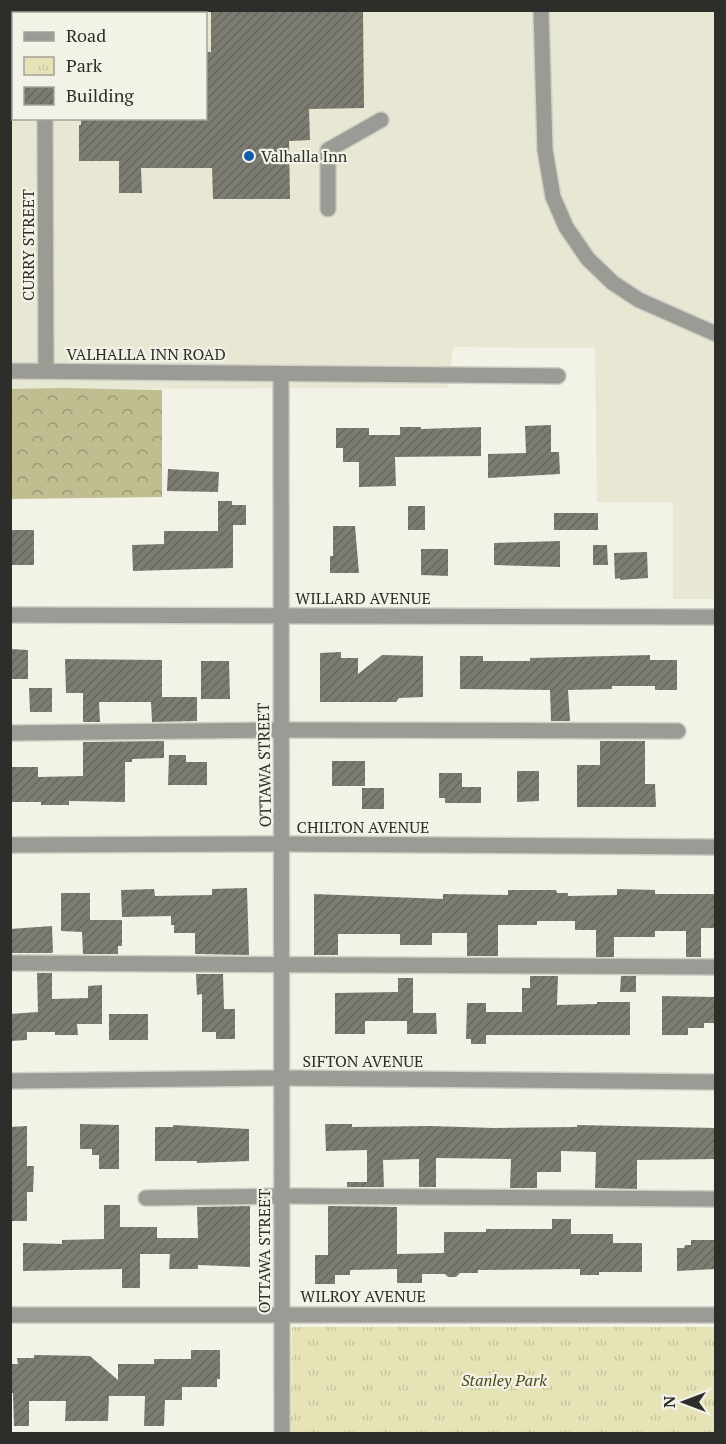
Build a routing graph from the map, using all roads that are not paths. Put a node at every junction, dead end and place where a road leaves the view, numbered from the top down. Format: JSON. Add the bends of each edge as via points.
{"nodes":[{"id":1,"x":541,"y":10,"type":"edge"},
{"id":2,"x":45,"y":120,"type":"edge"},
{"id":3,"x":381,"y":120,"type":"dead end"},
{"id":4,"x":328,"y":209,"type":"dead end"},
{"id":5,"x":716,"y":334,"type":"edge"},
{"id":6,"x":10,"y":371,"type":"edge"},
{"id":7,"x":46,"y":371,"type":"junction"},
{"id":8,"x":281,"y":374,"type":"junction"},
{"id":9,"x":558,"y":376,"type":"dead end"},
{"id":10,"x":10,"y":615,"type":"edge"},
{"id":11,"x":281,"y":615,"type":"junction"},
{"id":12,"x":716,"y":617,"type":"edge"},
{"id":13,"x":282,"y":730,"type":"junction"},
{"id":14,"x":678,"y":731,"type":"dead end"},
{"id":15,"x":10,"y":733,"type":"edge"},
{"id":16,"x":282,"y":844,"type":"junction"},
{"id":17,"x":10,"y":845,"type":"edge"},
{"id":18,"x":716,"y":847,"type":"edge"},
{"id":19,"x":10,"y":963,"type":"edge"},
{"id":20,"x":282,"y":964,"type":"junction"},
{"id":21,"x":716,"y":967,"type":"edge"},
{"id":22,"x":282,"y":1078,"type":"junction"},
{"id":23,"x":10,"y":1081,"type":"edge"},
{"id":24,"x":716,"y":1082,"type":"edge"},
{"id":25,"x":282,"y":1196,"type":"junction"},
{"id":26,"x":146,"y":1198,"type":"dead end"},
{"id":27,"x":716,"y":1199,"type":"edge"},
{"id":28,"x":282,"y":1314,"type":"junction"},
{"id":29,"x":10,"y":1315,"type":"edge"},
{"id":30,"x":716,"y":1315,"type":"edge"},
{"id":31,"x":282,"y":1434,"type":"edge"}],
"edges":[{"from":1,"to":5,"type":"street","via":[[545,150],[553,197],[566,227],[588,259],[613,283],[639,300]]},
{"from":2,"to":7,"type":"street","name":"CURRY STREET"},
{"from":3,"to":4,"type":"street","via":[[328,150]]},
{"from":6,"to":7,"type":"street","name":"VALHALLA INN ROAD"},
{"from":7,"to":8,"type":"street","name":"VALHALLA INN ROAD"},
{"from":8,"to":9,"type":"street"},
{"from":8,"to":11,"type":"street","name":"OTTAWA STREET"},
{"from":10,"to":11,"type":"street","name":"WILLARD AVENUE"},
{"from":11,"to":12,"type":"street","name":"WILLARD AVENUE"},
{"from":11,"to":13,"type":"street","name":"OTTAWA STREET"},
{"from":13,"to":14,"type":"street"},
{"from":13,"to":15,"type":"street"},
{"from":13,"to":16,"type":"street","name":"OTTAWA STREET"},
{"from":16,"to":17,"type":"street","name":"CHILTON AVENUE"},
{"from":16,"to":18,"type":"street","name":"CHILTON AVENUE"},
{"from":16,"to":20,"type":"street","name":"OTTAWA STREET"},
{"from":19,"to":20,"type":"street"},
{"from":20,"to":21,"type":"street"},
{"from":20,"to":22,"type":"street","name":"OTTAWA STREET"},
{"from":22,"to":23,"type":"street","name":"SIFTON AVENUE"},
{"from":22,"to":24,"type":"street","name":"SIFTON AVENUE"},
{"from":22,"to":25,"type":"street","name":"OTTAWA STREET"},
{"from":25,"to":26,"type":"street"},
{"from":25,"to":27,"type":"street"},
{"from":25,"to":28,"type":"street","name":"OTTAWA STREET"},
{"from":28,"to":29,"type":"street","name":"WILROY AVENUE"},
{"from":28,"to":30,"type":"street","name":"WILROY AVENUE"},
{"from":28,"to":31,"type":"street","name":"OTTAWA STREET"}]}
